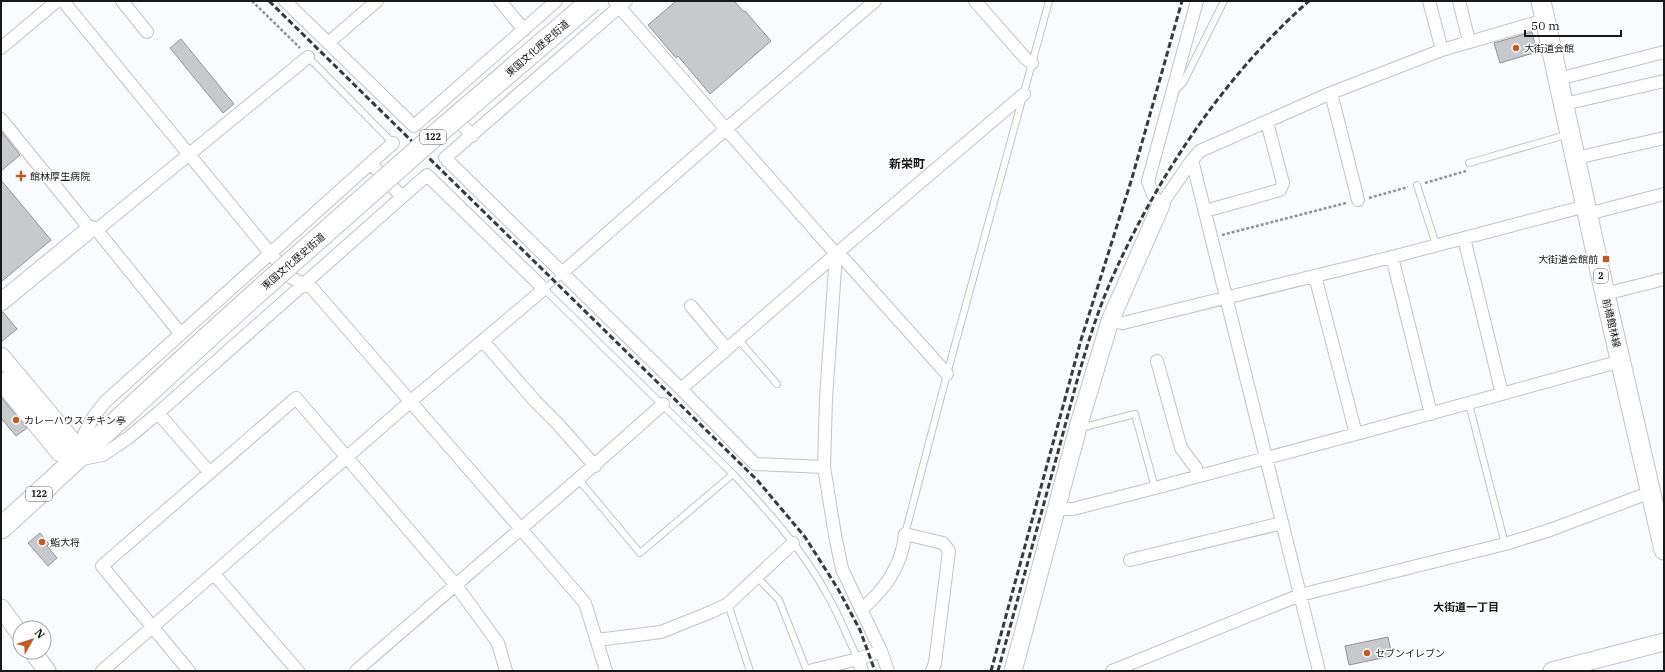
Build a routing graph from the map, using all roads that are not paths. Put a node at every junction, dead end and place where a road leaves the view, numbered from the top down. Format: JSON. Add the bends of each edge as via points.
{"nodes":[{"id":1,"x":57,"y":1,"type":"edge"},
{"id":2,"x":63,"y":1,"type":"edge"},
{"id":3,"x":122,"y":1,"type":"edge"},
{"id":4,"x":285,"y":1,"type":"edge"},
{"id":5,"x":377,"y":1,"type":"edge"},
{"id":6,"x":500,"y":1,"type":"edge"},
{"id":7,"x":556,"y":1,"type":"edge"},
{"id":8,"x":592,"y":1,"type":"edge"},
{"id":9,"x":875,"y":1,"type":"edge"},
{"id":10,"x":975,"y":1,"type":"edge"},
{"id":11,"x":1049,"y":1,"type":"edge"},
{"id":12,"x":1198,"y":1,"type":"edge"},
{"id":13,"x":1224,"y":1,"type":"edge"},
{"id":14,"x":1429,"y":1,"type":"edge"},
{"id":15,"x":1459,"y":1,"type":"edge"},
{"id":16,"x":1541,"y":1,"type":"edge"},
{"id":17,"x":620,"y":3,"type":"edge"},
{"id":18,"x":1545,"y":20,"type":"junction"},
{"id":19,"x":524,"y":30,"type":"junction"},
{"id":20,"x":148,"y":32,"type":"dead end"},
{"id":21,"x":1469,"y":41,"type":"junction"},
{"id":22,"x":328,"y":43,"type":"junction"},
{"id":23,"x":1,"y":48,"type":"edge"},
{"id":24,"x":1442,"y":50,"type":"junction"},
{"id":25,"x":1664,"y":52,"type":"edge"},
{"id":26,"x":308,"y":57,"type":"joint"},
{"id":27,"x":1032,"y":63,"type":"junction"},
{"id":28,"x":1558,"y":79,"type":"junction"},
{"id":29,"x":1664,"y":81,"type":"edge"},
{"id":30,"x":1331,"y":93,"type":"junction"},
{"id":31,"x":1024,"y":94,"type":"junction"},
{"id":32,"x":1171,"y":95,"type":"junction"},
{"id":33,"x":442,"y":103,"type":"junction"},
{"id":34,"x":1564,"y":104,"type":"junction"},
{"id":35,"x":1,"y":119,"type":"edge"},
{"id":36,"x":1267,"y":122,"type":"junction"},
{"id":37,"x":726,"y":129,"type":"junction"},
{"id":38,"x":1570,"y":134,"type":"junction"},
{"id":39,"x":472,"y":136,"type":"junction"},
{"id":40,"x":1664,"y":138,"type":"edge"},
{"id":41,"x":393,"y":143,"type":"joint"},
{"id":42,"x":189,"y":154,"type":"junction"},
{"id":43,"x":1576,"y":158,"type":"junction"},
{"id":44,"x":1192,"y":160,"type":"junction"},
{"id":45,"x":1469,"y":163,"type":"dead end"},
{"id":46,"x":371,"y":164,"type":"junction"},
{"id":47,"x":1417,"y":185,"type":"road end"},
{"id":48,"x":1664,"y":194,"type":"edge"},
{"id":49,"x":402,"y":197,"type":"junction"},
{"id":50,"x":1358,"y":200,"type":"road end"},
{"id":51,"x":1161,"y":205,"type":"junction"},
{"id":52,"x":1587,"y":210,"type":"junction"},
{"id":53,"x":1205,"y":211,"type":"junction"},
{"id":54,"x":93,"y":229,"type":"junction"},
{"id":55,"x":1464,"y":238,"type":"junction"},
{"id":56,"x":1436,"y":245,"type":"junction"},
{"id":57,"x":270,"y":253,"type":"junction"},
{"id":58,"x":836,"y":254,"type":"junction"},
{"id":59,"x":1392,"y":257,"type":"junction"},
{"id":60,"x":562,"y":273,"type":"junction"},
{"id":61,"x":1315,"y":276,"type":"junction"},
{"id":62,"x":1664,"y":279,"type":"edge"},
{"id":63,"x":303,"y":285,"type":"junction"},
{"id":64,"x":544,"y":288,"type":"junction"},
{"id":65,"x":1605,"y":294,"type":"junction"},
{"id":66,"x":1225,"y":298,"type":"junction"},
{"id":67,"x":1,"y":302,"type":"edge"},
{"id":68,"x":691,"y":306,"type":"dead end"},
{"id":69,"x":1110,"y":322,"type":"junction"},
{"id":70,"x":180,"y":333,"type":"junction"},
{"id":71,"x":738,"y":339,"type":"junction"},
{"id":72,"x":483,"y":341,"type":"junction"},
{"id":73,"x":727,"y":349,"type":"junction"},
{"id":74,"x":1,"y":356,"type":"edge"},
{"id":75,"x":1157,"y":361,"type":"dead end"},
{"id":76,"x":1621,"y":361,"type":"junction"},
{"id":77,"x":947,"y":374,"type":"junction"},
{"id":78,"x":1,"y":381,"type":"edge"},
{"id":79,"x":777,"y":384,"type":"dead end"},
{"id":80,"x":681,"y":389,"type":"junction"},
{"id":81,"x":1502,"y":394,"type":"junction"},
{"id":82,"x":410,"y":401,"type":"junction"},
{"id":83,"x":663,"y":404,"type":"junction"},
{"id":84,"x":1469,"y":404,"type":"junction"},
{"id":85,"x":158,"y":413,"type":"junction"},
{"id":86,"x":1431,"y":414,"type":"junction"},
{"id":87,"x":1079,"y":428,"type":"junction"},
{"id":88,"x":1356,"y":434,"type":"junction"},
{"id":89,"x":346,"y":458,"type":"junction"},
{"id":90,"x":1265,"y":458,"type":"junction"},
{"id":91,"x":77,"y":460,"type":"junction"},
{"id":92,"x":595,"y":466,"type":"junction"},
{"id":93,"x":824,"y":467,"type":"junction"},
{"id":94,"x":210,"y":473,"type":"junction"},
{"id":95,"x":733,"y":474,"type":"junction"},
{"id":96,"x":1197,"y":476,"type":"junction"},
{"id":97,"x":579,"y":480,"type":"junction"},
{"id":98,"x":1154,"y":488,"type":"junction"},
{"id":99,"x":1657,"y":503,"type":"edge"},
{"id":100,"x":1057,"y":509,"type":"junction"},
{"id":101,"x":1282,"y":523,"type":"junction"},
{"id":102,"x":1,"y":528,"type":"edge"},
{"id":103,"x":521,"y":530,"type":"junction"},
{"id":104,"x":905,"y":534,"type":"junction"},
{"id":105,"x":793,"y":543,"type":"junction"},
{"id":106,"x":1505,"y":544,"type":"junction"},
{"id":107,"x":1664,"y":550,"type":"edge"},
{"id":108,"x":1130,"y":560,"type":"dead end"},
{"id":109,"x":214,"y":574,"type":"junction"},
{"id":110,"x":757,"y":576,"type":"junction"},
{"id":111,"x":455,"y":584,"type":"junction"},
{"id":112,"x":1300,"y":596,"type":"junction"},
{"id":113,"x":728,"y":604,"type":"junction"},
{"id":114,"x":1,"y":608,"type":"edge"},
{"id":115,"x":861,"y":610,"type":"junction"},
{"id":116,"x":12,"y":623,"type":"edge"},
{"id":117,"x":153,"y":627,"type":"junction"},
{"id":118,"x":597,"y":640,"type":"junction"},
{"id":119,"x":1664,"y":642,"type":"edge"},
{"id":120,"x":881,"y":651,"type":"junction"},
{"id":121,"x":858,"y":659,"type":"junction"},
{"id":122,"x":39,"y":660,"type":"edge"},
{"id":123,"x":505,"y":670,"type":"edge"},
{"id":124,"x":47,"y":671,"type":"edge"},
{"id":125,"x":102,"y":671,"type":"edge"},
{"id":126,"x":189,"y":671,"type":"edge"},
{"id":127,"x":298,"y":671,"type":"edge"},
{"id":128,"x":356,"y":671,"type":"edge"},
{"id":129,"x":606,"y":671,"type":"edge"},
{"id":130,"x":750,"y":671,"type":"edge"},
{"id":131,"x":808,"y":671,"type":"edge"},
{"id":132,"x":862,"y":671,"type":"edge"},
{"id":133,"x":888,"y":671,"type":"edge"},
{"id":134,"x":932,"y":671,"type":"edge"},
{"id":135,"x":1013,"y":671,"type":"edge"},
{"id":136,"x":1112,"y":671,"type":"edge"},
{"id":137,"x":1319,"y":671,"type":"edge"},
{"id":138,"x":1552,"y":671,"type":"edge"}],
"edges":[{"from":1,"to":23,"type":"street"},
{"from":2,"to":42,"type":"street"},
{"from":3,"to":20,"type":"street"},
{"from":4,"to":22,"type":"street"},
{"from":5,"to":22,"type":"street"},
{"from":6,"to":19,"type":"street"},
{"from":7,"to":19,"type":"street"},
{"from":8,"to":91,"type":"highway","name":"東国文化歴史街道","number":"122","bridge":true,"via":[[276,276]]},
{"from":9,"to":37,"type":"street"},
{"from":10,"to":27,"type":"street"},
{"from":11,"to":27,"type":"lane"},
{"from":12,"to":32,"type":"street"},
{"from":13,"to":32,"type":"lane","via":[[1184,83]]},
{"from":14,"to":24,"type":"street"},
{"from":15,"to":21,"type":"street"},
{"from":16,"to":18,"type":"main road","name":"前橋館林線","number":"2"},
{"from":17,"to":37,"type":"street"},
{"from":17,"to":39,"type":"street"},
{"from":18,"to":21,"type":"street"},
{"from":18,"to":28,"type":"main road","name":"前橋館林線","number":"2"},
{"from":19,"to":33,"type":"street"},
{"from":21,"to":24,"type":"street"},
{"from":22,"to":33,"type":"street","via":[[414,126]]},
{"from":24,"to":30,"type":"street"},
{"from":25,"to":28,"type":"street"},
{"from":26,"to":41,"type":"lane"},
{"from":26,"to":42,"type":"street"},
{"from":27,"to":31,"type":"lane"},
{"from":28,"to":34,"type":"main road","name":"前橋館林線","number":"2"},
{"from":29,"to":34,"type":"street"},
{"from":30,"to":36,"type":"street"},
{"from":30,"to":50,"type":"street"},
{"from":31,"to":58,"type":"street"},
{"from":31,"to":77,"type":"lane"},
{"from":32,"to":51,"type":"street","via":[[1148,181],[1153,196]]},
{"from":33,"to":39,"type":"street"},
{"from":34,"to":38,"type":"main road","name":"前橋館林線","number":"2"},
{"from":35,"to":54,"type":"street"},
{"from":36,"to":44,"type":"street","via":[[1200,151]]},
{"from":36,"to":53,"type":"street","via":[[1283,183],[1280,190]]},
{"from":37,"to":58,"type":"street"},
{"from":37,"to":60,"type":"street"},
{"from":38,"to":43,"type":"main road","name":"前橋館林線","number":"2"},
{"from":38,"to":45,"type":"lane"},
{"from":39,"to":60,"type":"street","via":[[445,158]]},
{"from":40,"to":43,"type":"street"},
{"from":41,"to":46,"type":"street"},
{"from":42,"to":54,"type":"street","via":[[99,228]]},
{"from":42,"to":57,"type":"street"},
{"from":43,"to":52,"type":"main road","name":"前橋館林線","number":"2"},
{"from":44,"to":51,"type":"street"},
{"from":44,"to":53,"type":"street"},
{"from":46,"to":49,"type":"street"},
{"from":46,"to":57,"type":"street"},
{"from":47,"to":56,"type":"lane"},
{"from":48,"to":52,"type":"street"},
{"from":49,"to":63,"type":"street"},
{"from":49,"to":64,"type":"street","via":[[427,175]]},
{"from":51,"to":69,"type":"street"},
{"from":52,"to":55,"type":"street"},
{"from":52,"to":65,"type":"main road","name":"前橋館林線","number":"2"},
{"from":53,"to":66,"type":"street"},
{"from":54,"to":67,"type":"street"},
{"from":54,"to":70,"type":"street"},
{"from":55,"to":56,"type":"street"},
{"from":55,"to":81,"type":"street"},
{"from":56,"to":59,"type":"street"},
{"from":57,"to":63,"type":"street","via":[[292,278]]},
{"from":57,"to":70,"type":"street"},
{"from":58,"to":71,"type":"street"},
{"from":58,"to":77,"type":"street","via":[[844,259]]},
{"from":58,"to":93,"type":"street"},
{"from":59,"to":61,"type":"street"},
{"from":59,"to":86,"type":"street"},
{"from":60,"to":64,"type":"lane"},
{"from":60,"to":80,"type":"street"},
{"from":61,"to":66,"type":"street"},
{"from":61,"to":88,"type":"street"},
{"from":62,"to":65,"type":"street"},
{"from":63,"to":82,"type":"street","via":[[312,288]]},
{"from":63,"to":85,"type":"street"},
{"from":64,"to":72,"type":"street"},
{"from":64,"to":83,"type":"lane"},
{"from":65,"to":76,"type":"main road","name":"前橋館林線","number":"2"},
{"from":66,"to":69,"type":"street","via":[[1124,323]]},
{"from":66,"to":90,"type":"street"},
{"from":68,"to":73,"type":"street"},
{"from":69,"to":87,"type":"street"},
{"from":70,"to":91,"type":"street","via":[[105,402],[84,434]]},
{"from":71,"to":73,"type":"street"},
{"from":71,"to":79,"type":"lane"},
{"from":72,"to":82,"type":"street"},
{"from":72,"to":92,"type":"street"},
{"from":73,"to":80,"type":"street"},
{"from":74,"to":91,"type":"street","via":[[74,443]]},
{"from":75,"to":96,"type":"street","via":[[1181,448],[1196,468]]},
{"from":76,"to":81,"type":"street"},
{"from":76,"to":99,"type":"main road","name":"前橋館林線","number":"2"},
{"from":77,"to":104,"type":"lane"},
{"from":78,"to":91,"type":"street","via":[[60,453]]},
{"from":80,"to":93,"type":"street","via":[[755,464]]},
{"from":81,"to":84,"type":"street"},
{"from":82,"to":89,"type":"street"},
{"from":82,"to":103,"type":"street"},
{"from":83,"to":92,"type":"street"},
{"from":83,"to":95,"type":"lane"},
{"from":84,"to":86,"type":"street"},
{"from":84,"to":106,"type":"lane"},
{"from":85,"to":91,"type":"street","via":[[128,438],[103,454]]},
{"from":85,"to":94,"type":"street"},
{"from":86,"to":88,"type":"street"},
{"from":87,"to":98,"type":"lane","via":[[1135,414]]},
{"from":87,"to":100,"type":"street"},
{"from":88,"to":90,"type":"street"},
{"from":89,"to":94,"type":"street","via":[[296,398]]},
{"from":89,"to":109,"type":"street"},
{"from":89,"to":111,"type":"street"},
{"from":90,"to":96,"type":"street"},
{"from":90,"to":101,"type":"street"},
{"from":91,"to":102,"type":"highway","name":"東国文化歴史街道","number":"122"},
{"from":92,"to":97,"type":"street"},
{"from":93,"to":115,"type":"street","via":[[842,569]]},
{"from":94,"to":117,"type":"street","via":[[102,566]]},
{"from":95,"to":97,"type":"lane","via":[[640,552]]},
{"from":95,"to":105,"type":"lane"},
{"from":96,"to":98,"type":"street"},
{"from":97,"to":103,"type":"street"},
{"from":98,"to":100,"type":"street","via":[[1073,509]]},
{"from":99,"to":106,"type":"street"},
{"from":99,"to":107,"type":"main road","name":"前橋館林線","number":"2"},
{"from":100,"to":135,"type":"street"},
{"from":101,"to":108,"type":"street"},
{"from":101,"to":112,"type":"street"},
{"from":103,"to":111,"type":"street"},
{"from":103,"to":118,"type":"street","via":[[585,603]]},
{"from":104,"to":115,"type":"street","via":[[905,542],[895,572]]},
{"from":104,"to":134,"type":"street","via":[[943,543],[949,552]]},
{"from":105,"to":110,"type":"street"},
{"from":105,"to":121,"type":"lane","via":[[829,597]]},
{"from":106,"to":112,"type":"street"},
{"from":109,"to":117,"type":"street"},
{"from":109,"to":127,"type":"street"},
{"from":110,"to":113,"type":"street"},
{"from":110,"to":131,"type":"lane","via":[[778,600]]},
{"from":111,"to":123,"type":"street","via":[[498,643]]},
{"from":111,"to":128,"type":"street"},
{"from":112,"to":136,"type":"street"},
{"from":112,"to":137,"type":"street"},
{"from":113,"to":118,"type":"street","via":[[661,632]]},
{"from":113,"to":130,"type":"lane"},
{"from":114,"to":116,"type":"street"},
{"from":115,"to":120,"type":"street"},
{"from":117,"to":125,"type":"street"},
{"from":117,"to":126,"type":"street"},
{"from":118,"to":129,"type":"street"},
{"from":119,"to":138,"type":"street"},
{"from":120,"to":121,"type":"street"},
{"from":120,"to":133,"type":"street"},
{"from":121,"to":131,"type":"street"},
{"from":121,"to":132,"type":"street"},
{"from":122,"to":124,"type":"street"}]}
